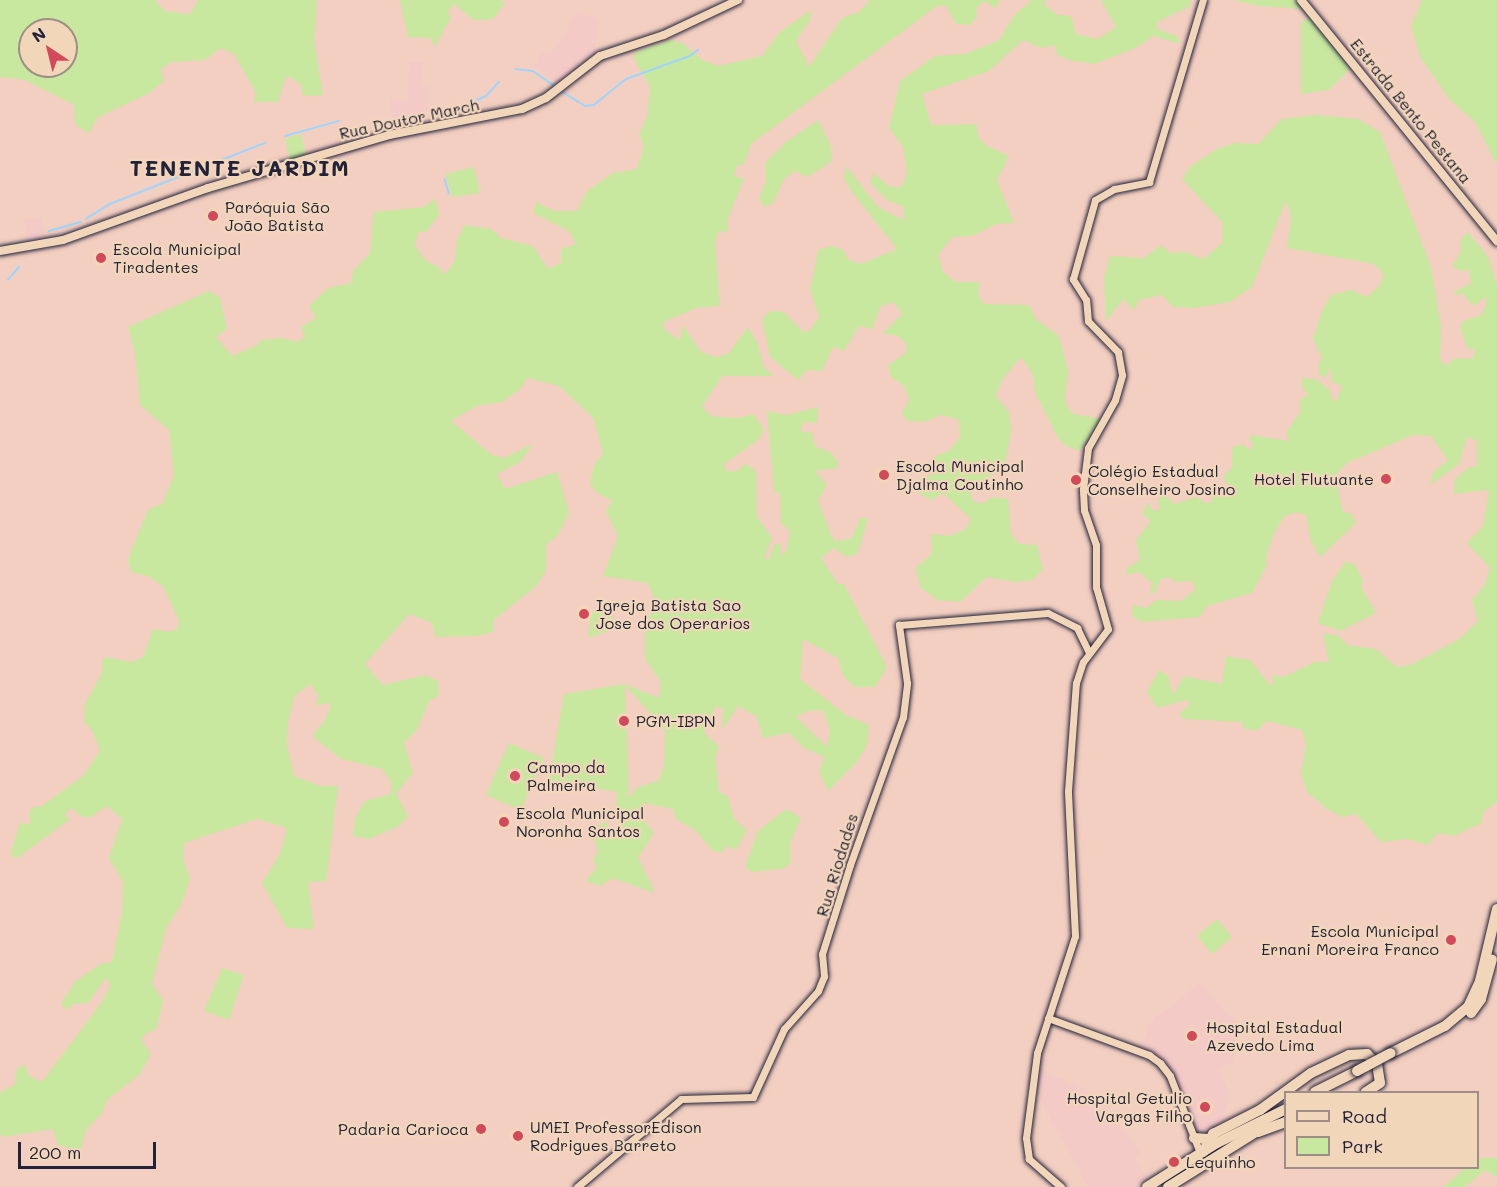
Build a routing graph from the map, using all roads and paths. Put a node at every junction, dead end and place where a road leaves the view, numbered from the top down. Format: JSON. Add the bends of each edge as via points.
{"nodes":[{"id":1,"x":738,"y":0,"type":"edge"},
{"id":2,"x":1203,"y":0,"type":"edge"},
{"id":3,"x":1301,"y":0,"type":"edge"},
{"id":4,"x":1497,"y":241,"type":"edge"},
{"id":5,"x":0,"y":251,"type":"edge"},
{"id":6,"x":1089,"y":653,"type":"junction"},
{"id":7,"x":1497,"y":909,"type":"edge"},
{"id":8,"x":1497,"y":936,"type":"edge"},
{"id":9,"x":1048,"y":1018,"type":"junction"},
{"id":10,"x":1392,"y":1056,"type":"junction"},
{"id":11,"x":1359,"y":1074,"type":"junction"},
{"id":12,"x":1286,"y":1091,"type":"edge"},
{"id":13,"x":1317,"y":1091,"type":"edge"},
{"id":14,"x":1331,"y":1091,"type":"edge"},
{"id":15,"x":1368,"y":1091,"type":"edge"},
{"id":16,"x":1284,"y":1093,"type":"edge"},
{"id":17,"x":1260,"y":1110,"type":"junction"},
{"id":18,"x":1284,"y":1111,"type":"edge"},
{"id":19,"x":1284,"y":1112,"type":"edge"},
{"id":20,"x":1284,"y":1123,"type":"edge"},
{"id":21,"x":1247,"y":1132,"type":"junction"},
{"id":22,"x":1194,"y":1138,"type":"junction"},
{"id":23,"x":1208,"y":1139,"type":"junction"},
{"id":24,"x":1201,"y":1152,"type":"junction"},
{"id":25,"x":577,"y":1187,"type":"edge"},
{"id":26,"x":1061,"y":1187,"type":"edge"},
{"id":27,"x":1148,"y":1187,"type":"edge"},
{"id":28,"x":1168,"y":1187,"type":"edge"}],
"edges":[{"from":1,"to":5,"type":"main road","name":"Rua Doutor March","via":[[664,35],[600,56],[546,98],[522,110],[389,135],[208,188],[69,238]]},
{"from":2,"to":6,"type":"street","via":[[1149,182],[1114,189],[1095,200],[1073,279],[1086,300],[1088,321],[1114,346],[1122,365],[1115,400],[1088,448],[1083,489],[1084,510],[1096,545],[1096,587],[1108,629]]},
{"from":3,"to":4,"type":"main road","name":"Estrada Bento Pestana"},
{"from":6,"to":9,"type":"street","via":[[1076,683],[1068,791],[1075,936]]},
{"from":6,"to":25,"type":"street","name":"Rua Riodades","via":[[1077,628],[1048,613],[899,625],[907,683],[903,717],[858,838],[822,954],[822,984],[784,1029],[753,1097],[681,1099]]},
{"from":7,"to":10,"type":"highway","via":[[1480,981],[1468,1007],[1445,1026]]},
{"from":8,"to":10,"type":"highway","via":[[1486,986],[1472,1011],[1448,1031]]},
{"from":9,"to":22,"type":"street","via":[[1149,1055],[1160,1063],[1170,1076]]},
{"from":9,"to":26,"type":"street","via":[[1035,1061],[1026,1146],[1029,1159]]},
{"from":10,"to":11,"type":"highway"},
{"from":11,"to":13,"type":"highway"},
{"from":11,"to":14,"type":"highway"},
{"from":12,"to":15,"type":"highway","via":[[1311,1073],[1356,1053],[1371,1056],[1381,1076],[1378,1086]]},
{"from":16,"to":17,"type":"highway"},
{"from":17,"to":18,"type":"highway"},
{"from":17,"to":23,"type":"highway"},
{"from":19,"to":21,"type":"highway"},
{"from":20,"to":21,"type":"highway"},
{"from":21,"to":24,"type":"highway"},
{"from":21,"to":28,"type":"highway"},
{"from":22,"to":23,"type":"highway"},
{"from":22,"to":24,"type":"street"},
{"from":23,"to":24,"type":"highway"},
{"from":24,"to":27,"type":"highway"}]}
